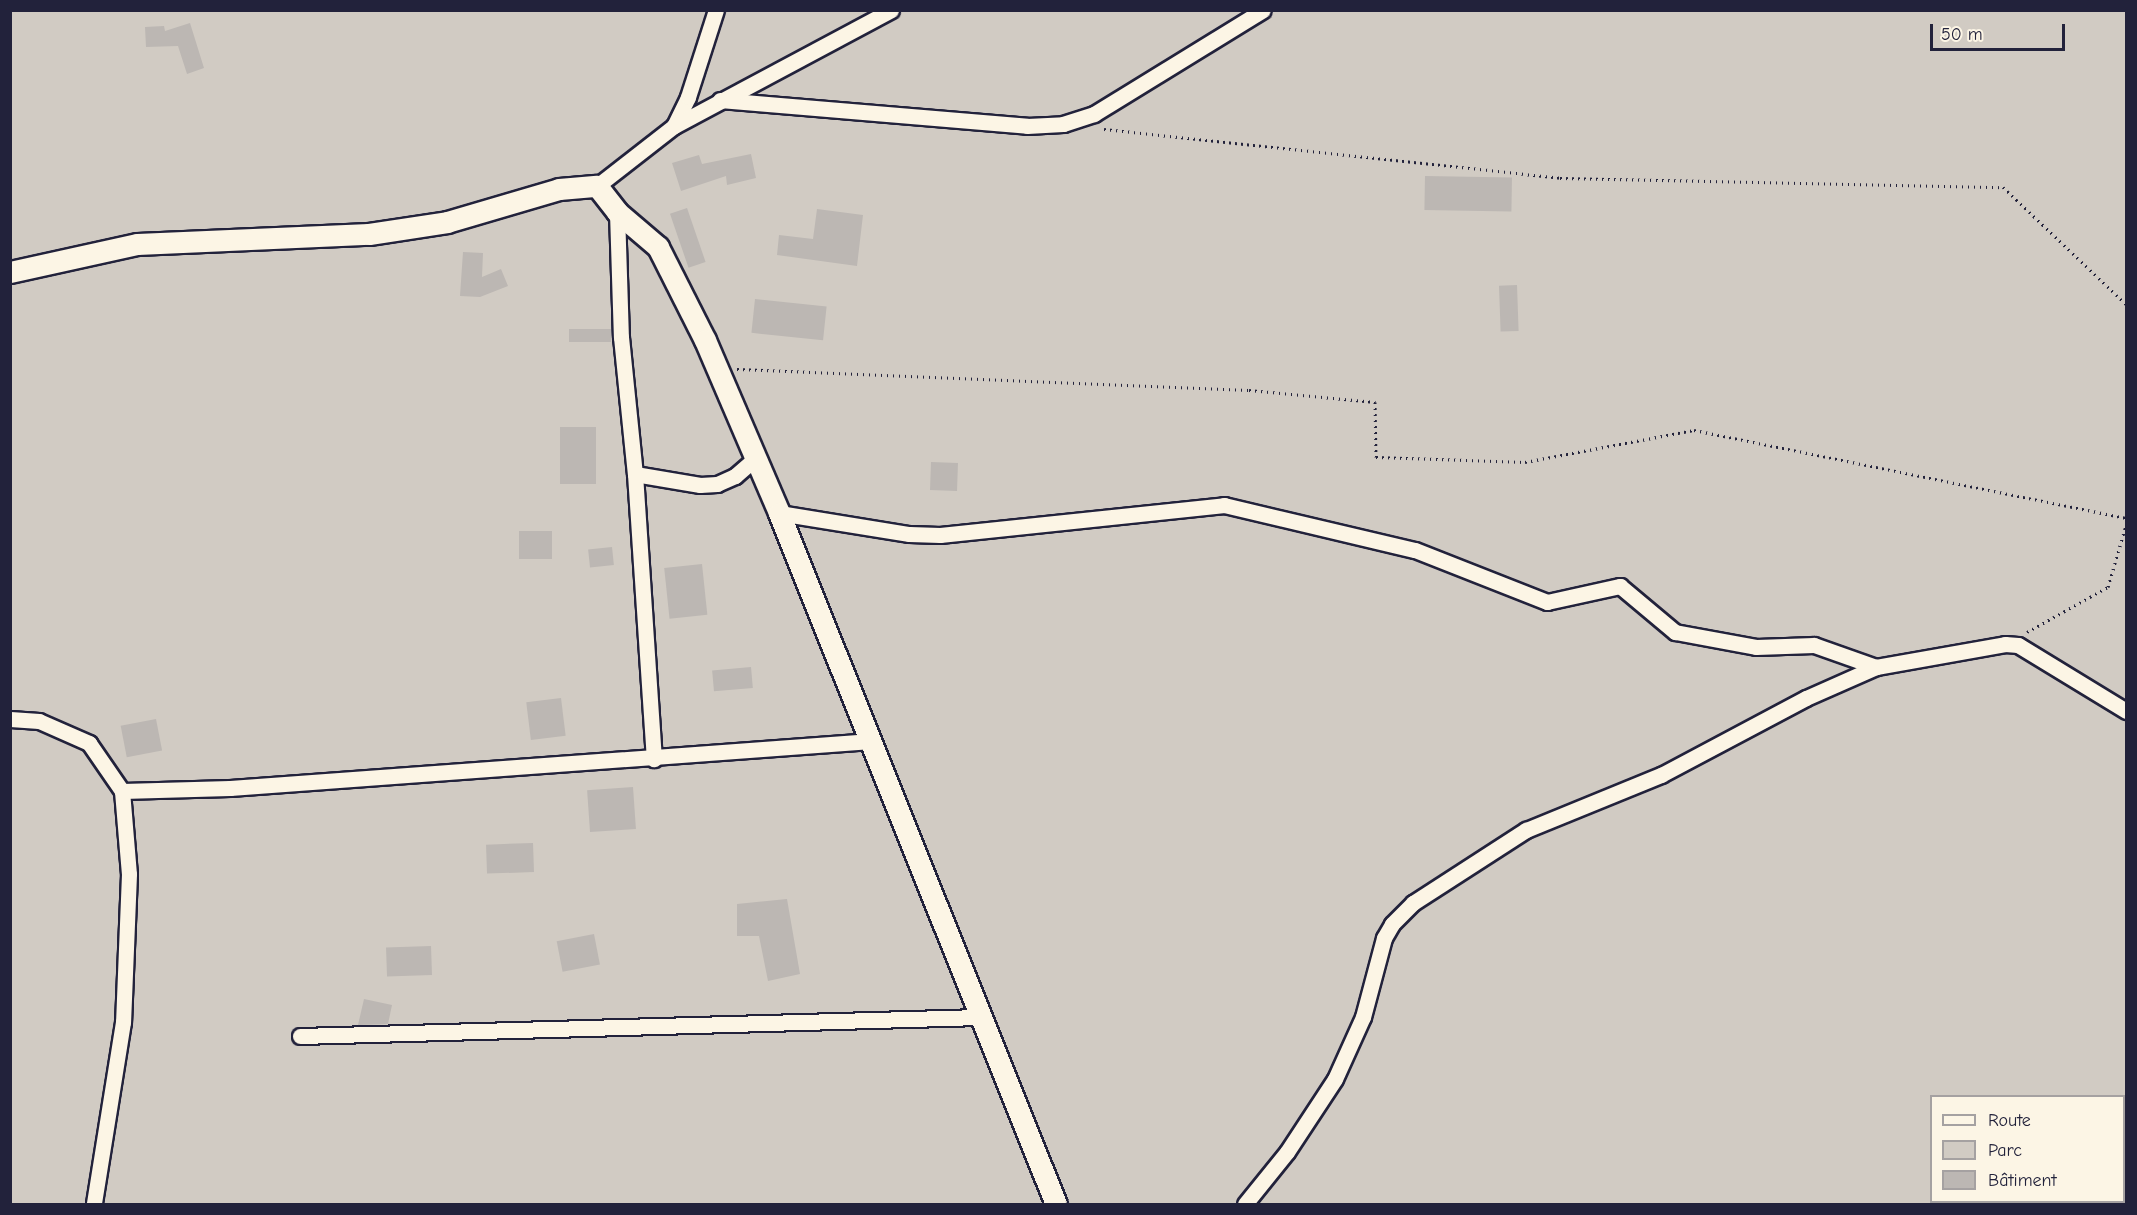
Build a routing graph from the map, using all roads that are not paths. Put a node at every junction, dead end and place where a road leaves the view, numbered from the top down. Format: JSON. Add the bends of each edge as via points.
{"nodes":[{"id":1,"x":716,"y":10,"type":"edge"},
{"id":2,"x":891,"y":10,"type":"edge"},
{"id":3,"x":1263,"y":10,"type":"edge"},
{"id":4,"x":720,"y":100,"type":"junction"},
{"id":5,"x":674,"y":126,"type":"junction"},
{"id":6,"x":597,"y":186,"type":"junction"},
{"id":7,"x":617,"y":212,"type":"junction"},
{"id":8,"x":10,"y":272,"type":"edge"},
{"id":9,"x":756,"y":458,"type":"junction"},
{"id":10,"x":635,"y":474,"type":"junction"},
{"id":11,"x":779,"y":513,"type":"junction"},
{"id":12,"x":1876,"y":667,"type":"junction"},
{"id":13,"x":2127,"y":711,"type":"edge"},
{"id":14,"x":10,"y":718,"type":"edge"},
{"id":15,"x":871,"y":741,"type":"junction"},
{"id":16,"x":654,"y":759,"type":"junction"},
{"id":17,"x":122,"y":791,"type":"junction"},
{"id":18,"x":979,"y":1017,"type":"junction"},
{"id":19,"x":300,"y":1036,"type":"dead end"},
{"id":20,"x":94,"y":1204,"type":"edge"},
{"id":21,"x":1056,"y":1204,"type":"edge"},
{"id":22,"x":1245,"y":1204,"type":"edge"}],
"edges":[{"from":1,"to":5,"type":"street","via":[[688,97]]},
{"from":2,"to":4,"type":"street"},
{"from":3,"to":4,"type":"street","via":[[1094,114],[1063,124],[1027,126]]},
{"from":4,"to":5,"type":"street"},
{"from":5,"to":6,"type":"street"},
{"from":6,"to":7,"type":"street"},
{"from":6,"to":8,"type":"street","via":[[560,189],[447,222],[369,234],[137,244]]},
{"from":7,"to":9,"type":"street","via":[[658,247]]},
{"from":7,"to":10,"type":"street","via":[[621,337]]},
{"from":9,"to":10,"type":"street","via":[[735,476],[717,483],[700,485]]},
{"from":9,"to":11,"type":"street"},
{"from":10,"to":16,"type":"street"},
{"from":11,"to":12,"type":"street","via":[[909,534],[940,535],[1224,505],[1415,550],[1547,602],[1620,586],[1675,632],[1756,647],[1814,645]]},
{"from":11,"to":15,"type":"street"},
{"from":12,"to":13,"type":"street","via":[[2006,644],[2034,653],[2109,704]]},
{"from":12,"to":22,"type":"street","via":[[1806,698],[1661,775],[1526,830],[1401,913],[1384,938],[1363,1017],[1335,1079],[1287,1152]]},
{"from":14,"to":17,"type":"street","via":[[39,721],[89,743]]},
{"from":15,"to":16,"type":"street"},
{"from":15,"to":18,"type":"street"},
{"from":16,"to":17,"type":"street","via":[[230,788]]},
{"from":17,"to":20,"type":"street","via":[[129,874],[123,1022]]},
{"from":18,"to":19,"type":"street"},
{"from":18,"to":21,"type":"street"}]}
